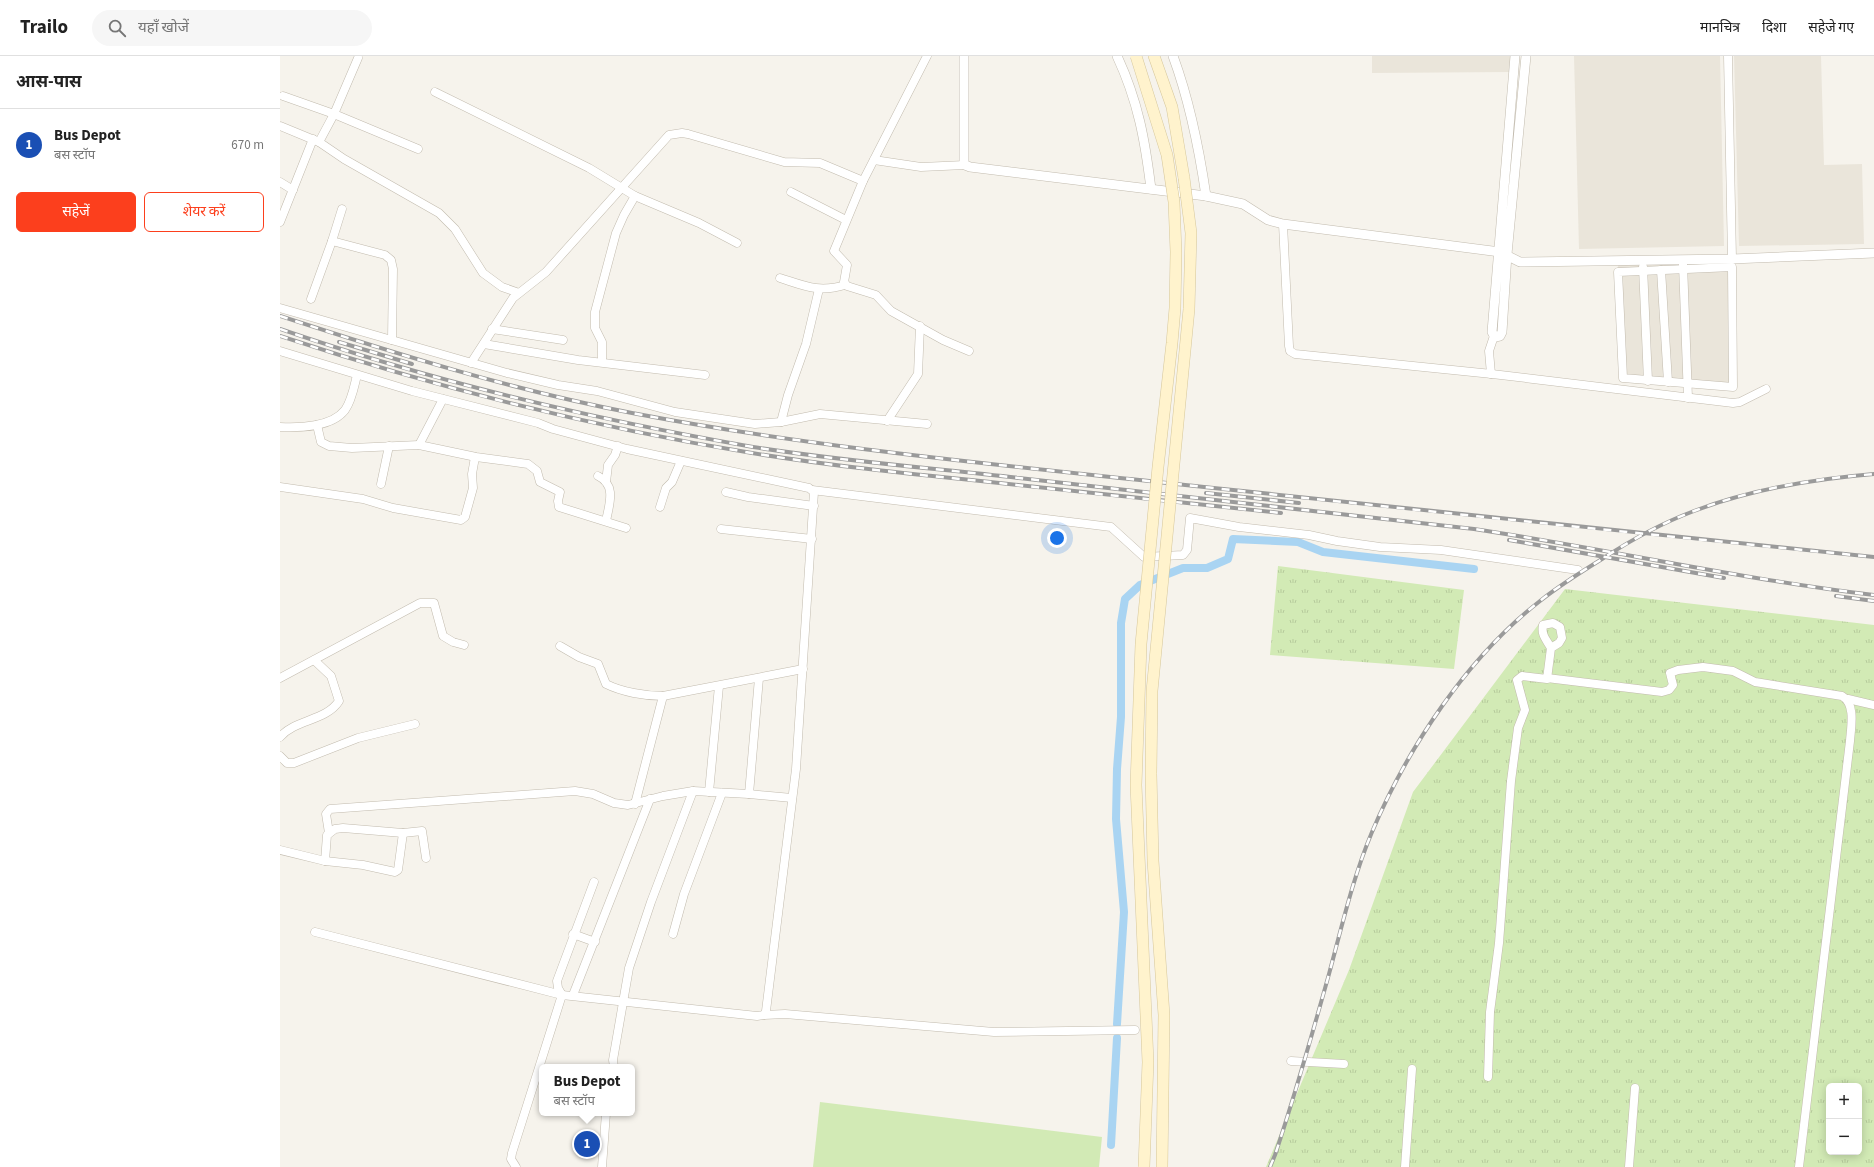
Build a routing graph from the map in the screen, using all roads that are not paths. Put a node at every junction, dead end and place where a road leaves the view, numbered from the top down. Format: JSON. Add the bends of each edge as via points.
{"nodes":[{"id":1,"x":927,"y":56,"type":"edge"},
{"id":2,"x":964,"y":56,"type":"edge"},
{"id":3,"x":1117,"y":56,"type":"edge"},
{"id":4,"x":1136,"y":56,"type":"edge"},
{"id":5,"x":1154,"y":56,"type":"edge"},
{"id":6,"x":1173,"y":56,"type":"edge"},
{"id":7,"x":1515,"y":56,"type":"edge"},
{"id":8,"x":1526,"y":56,"type":"edge"},
{"id":9,"x":1728,"y":56,"type":"edge"},
{"id":10,"x":358,"y":58,"type":"dead end"},
{"id":11,"x":435,"y":92,"type":"dead end"},
{"id":12,"x":283,"y":96,"type":"dead end"},
{"id":13,"x":334,"y":114,"type":"junction"},
{"id":14,"x":280,"y":126,"type":"edge"},
{"id":15,"x":316,"y":141,"type":"junction"},
{"id":16,"x":418,"y":149,"type":"dead end"},
{"id":17,"x":874,"y":160,"type":"junction"},
{"id":18,"x":965,"y":165,"type":"junction"},
{"id":19,"x":863,"y":181,"type":"junction"},
{"id":20,"x":280,"y":182,"type":"edge"},
{"id":21,"x":621,"y":187,"type":"junction"},
{"id":22,"x":1151,"y":189,"type":"junction"},
{"id":23,"x":293,"y":190,"type":"junction"},
{"id":24,"x":791,"y":192,"type":"dead end"},
{"id":25,"x":635,"y":196,"type":"junction"},
{"id":26,"x":1206,"y":196,"type":"junction"},
{"id":27,"x":342,"y":209,"type":"dead end"},
{"id":28,"x":846,"y":220,"type":"junction"},
{"id":29,"x":280,"y":222,"type":"edge"},
{"id":30,"x":1283,"y":224,"type":"junction"},
{"id":31,"x":332,"y":241,"type":"junction"},
{"id":32,"x":737,"y":243,"type":"dead end"},
{"id":33,"x":1503,"y":253,"type":"junction"},
{"id":34,"x":1874,"y":253,"type":"edge"},
{"id":35,"x":1732,"y":259,"type":"junction"},
{"id":36,"x":1642,"y":260,"type":"junction"},
{"id":37,"x":1683,"y":264,"type":"junction"},
{"id":38,"x":1661,"y":270,"type":"junction"},
{"id":39,"x":1643,"y":271,"type":"junction"},
{"id":40,"x":780,"y":278,"type":"dead end"},
{"id":41,"x":846,"y":284,"type":"junction"},
{"id":42,"x":819,"y":289,"type":"junction"},
{"id":43,"x":519,"y":293,"type":"junction"},
{"id":44,"x":311,"y":299,"type":"dead end"},
{"id":45,"x":280,"y":308,"type":"edge"},
{"id":46,"x":920,"y":326,"type":"junction"},
{"id":47,"x":492,"y":329,"type":"junction"},
{"id":48,"x":1494,"y":336,"type":"joint"},
{"id":49,"x":392,"y":340,"type":"junction"},
{"id":50,"x":563,"y":340,"type":"dead end"},
{"id":51,"x":484,"y":344,"type":"junction"},
{"id":52,"x":280,"y":351,"type":"edge"},
{"id":53,"x":969,"y":351,"type":"dead end"},
{"id":54,"x":602,"y":362,"type":"junction"},
{"id":55,"x":471,"y":363,"type":"junction"},
{"id":56,"x":1491,"y":374,"type":"junction"},
{"id":57,"x":357,"y":375,"type":"junction"},
{"id":58,"x":705,"y":375,"type":"dead end"},
{"id":59,"x":1650,"y":381,"type":"junction"},
{"id":60,"x":1668,"y":382,"type":"junction"},
{"id":61,"x":1688,"y":384,"type":"junction"},
{"id":62,"x":1766,"y":389,"type":"dead end"},
{"id":63,"x":1648,"y":393,"type":"junction"},
{"id":64,"x":1688,"y":398,"type":"junction"},
{"id":65,"x":443,"y":399,"type":"junction"},
{"id":66,"x":887,"y":421,"type":"junction"},
{"id":67,"x":782,"y":422,"type":"junction"},
{"id":68,"x":927,"y":424,"type":"dead end"},
{"id":69,"x":317,"y":425,"type":"junction"},
{"id":70,"x":280,"y":427,"type":"edge"},
{"id":71,"x":419,"y":445,"type":"junction"},
{"id":72,"x":389,"y":446,"type":"junction"},
{"id":73,"x":618,"y":446,"type":"junction"},
{"id":74,"x":475,"y":457,"type":"junction"},
{"id":75,"x":681,"y":461,"type":"junction"},
{"id":76,"x":598,"y":476,"type":"dead end"},
{"id":77,"x":606,"y":482,"type":"junction"},
{"id":78,"x":381,"y":484,"type":"dead end"},
{"id":79,"x":280,"y":487,"type":"edge"},
{"id":80,"x":812,"y":490,"type":"junction"},
{"id":81,"x":726,"y":492,"type":"dead end"},
{"id":82,"x":814,"y":506,"type":"junction"},
{"id":83,"x":660,"y":507,"type":"dead end"},
{"id":84,"x":606,"y":522,"type":"junction"},
{"id":85,"x":626,"y":528,"type":"dead end"},
{"id":86,"x":721,"y":529,"type":"dead end"},
{"id":87,"x":812,"y":539,"type":"junction"},
{"id":88,"x":1578,"y":570,"type":"dead end"},
{"id":89,"x":464,"y":645,"type":"dead end"},
{"id":90,"x":560,"y":646,"type":"dead end"},
{"id":91,"x":1551,"y":648,"type":"dead end"},
{"id":92,"x":314,"y":660,"type":"junction"},
{"id":93,"x":803,"y":669,"type":"junction"},
{"id":94,"x":280,"y":678,"type":"edge"},
{"id":95,"x":758,"y":678,"type":"junction"},
{"id":96,"x":1547,"y":678,"type":"junction"},
{"id":97,"x":719,"y":686,"type":"junction"},
{"id":98,"x":663,"y":696,"type":"junction"},
{"id":99,"x":1848,"y":699,"type":"junction"},
{"id":100,"x":1874,"y":705,"type":"edge"},
{"id":101,"x":415,"y":724,"type":"dead end"},
{"id":102,"x":280,"y":736,"type":"edge"},
{"id":103,"x":280,"y":756,"type":"edge"},
{"id":104,"x":693,"y":791,"type":"junction"},
{"id":105,"x":709,"y":792,"type":"junction"},
{"id":106,"x":722,"y":793,"type":"junction"},
{"id":107,"x":749,"y":794,"type":"junction"},
{"id":108,"x":792,"y":798,"type":"junction"},
{"id":109,"x":650,"y":799,"type":"junction"},
{"id":110,"x":635,"y":804,"type":"junction"},
{"id":111,"x":329,"y":833,"type":"junction"},
{"id":112,"x":403,"y":833,"type":"junction"},
{"id":113,"x":280,"y":850,"type":"edge"},
{"id":114,"x":426,"y":858,"type":"dead end"},
{"id":115,"x":325,"y":861,"type":"junction"},
{"id":116,"x":594,"y":882,"type":"dead end"},
{"id":117,"x":315,"y":932,"type":"dead end"},
{"id":118,"x":573,"y":934,"type":"junction"},
{"id":119,"x":673,"y":934,"type":"dead end"},
{"id":120,"x":595,"y":942,"type":"junction"},
{"id":121,"x":562,"y":995,"type":"junction"},
{"id":122,"x":573,"y":995,"type":"junction"},
{"id":123,"x":622,"y":1002,"type":"junction"},
{"id":124,"x":764,"y":1015,"type":"junction"},
{"id":125,"x":1135,"y":1030,"type":"dead end"},
{"id":126,"x":1291,"y":1061,"type":"dead end"},
{"id":127,"x":540,"y":1064,"type":"edge"},
{"id":128,"x":614,"y":1064,"type":"edge"},
{"id":129,"x":1344,"y":1064,"type":"dead end"},
{"id":130,"x":539,"y":1068,"type":"edge"},
{"id":131,"x":1412,"y":1069,"type":"dead end"},
{"id":132,"x":1488,"y":1077,"type":"dead end"},
{"id":133,"x":1635,"y":1088,"type":"dead end"},
{"id":134,"x":606,"y":1116,"type":"edge"},
{"id":135,"x":516,"y":1167,"type":"edge"},
{"id":136,"x":602,"y":1167,"type":"edge"},
{"id":137,"x":1144,"y":1167,"type":"edge"},
{"id":138,"x":1162,"y":1167,"type":"edge"},
{"id":139,"x":1405,"y":1167,"type":"edge"},
{"id":140,"x":1629,"y":1167,"type":"edge"},
{"id":141,"x":1799,"y":1167,"type":"edge"}],
"edges":[{"from":1,"to":17,"type":"street"},
{"from":2,"to":18,"type":"street"},
{"from":3,"to":22,"type":"street","via":[[1139,112]]},
{"from":4,"to":137,"type":"main road","bridge":true,"via":[[1167,155],[1174,202],[1176,252],[1172,343],[1158,459],[1141,644],[1136,777],[1148,1062]]},
{"from":5,"to":138,"type":"main road","bridge":true,"via":[[1172,107],[1191,233],[1189,309],[1152,691],[1153,861],[1164,1015]]},
{"from":6,"to":26,"type":"street","via":[[1191,112]]},
{"from":7,"to":33,"type":"street"},
{"from":8,"to":33,"type":"street"},
{"from":9,"to":35,"type":"street"},
{"from":10,"to":13,"type":"street"},
{"from":11,"to":21,"type":"street"},
{"from":12,"to":13,"type":"street"},
{"from":13,"to":15,"type":"street"},
{"from":13,"to":16,"type":"street"},
{"from":14,"to":15,"type":"street"},
{"from":15,"to":23,"type":"street"},
{"from":15,"to":43,"type":"street","via":[[439,213],[456,229],[483,273],[502,286]]},
{"from":17,"to":18,"type":"street","via":[[903,166]]},
{"from":17,"to":19,"type":"street"},
{"from":18,"to":22,"type":"street"},
{"from":19,"to":21,"type":"street","via":[[820,163],[784,162],[682,133],[669,135],[663,139]]},
{"from":19,"to":28,"type":"street"},
{"from":20,"to":23,"type":"street"},
{"from":21,"to":25,"type":"street"},
{"from":21,"to":43,"type":"street","via":[[546,272]]},
{"from":22,"to":26,"type":"street"},
{"from":23,"to":29,"type":"street"},
{"from":24,"to":28,"type":"street"},
{"from":25,"to":32,"type":"street","via":[[699,223]]},
{"from":25,"to":54,"type":"street","via":[[616,233],[595,312],[595,328],[602,342]]},
{"from":26,"to":30,"type":"street","via":[[1243,204],[1268,220]]},
{"from":27,"to":31,"type":"street"},
{"from":28,"to":41,"type":"street","via":[[834,250],[847,265],[844,282]]},
{"from":30,"to":33,"type":"street"},
{"from":30,"to":56,"type":"street","via":[[1289,346],[1292,353]]},
{"from":31,"to":44,"type":"street"},
{"from":31,"to":49,"type":"street","via":[[384,255],[391,260]]},
{"from":33,"to":36,"type":"street","via":[[1516,262],[1528,263]]},
{"from":33,"to":48,"type":"street","via":[[1502,332],[1500,336]]},
{"from":34,"to":35,"type":"street"},
{"from":35,"to":37,"type":"street"},
{"from":36,"to":37,"type":"street"},
{"from":36,"to":39,"type":"street"},
{"from":37,"to":38,"type":"street"},
{"from":37,"to":61,"type":"street"},
{"from":37,"to":61,"type":"street","via":[[1732,268],[1733,387]]},
{"from":38,"to":39,"type":"street"},
{"from":38,"to":60,"type":"street"},
{"from":39,"to":59,"type":"street"},
{"from":39,"to":59,"type":"street","via":[[1618,272],[1623,378]]},
{"from":40,"to":42,"type":"street"},
{"from":41,"to":42,"type":"street","via":[[830,289]]},
{"from":41,"to":46,"type":"street","via":[[876,295],[891,311]]},
{"from":42,"to":67,"type":"street","via":[[806,344],[788,395]]},
{"from":43,"to":47,"type":"street"},
{"from":45,"to":49,"type":"street"},
{"from":46,"to":53,"type":"street","via":[[943,340]]},
{"from":46,"to":66,"type":"street","via":[[918,374]]},
{"from":47,"to":50,"type":"street"},
{"from":47,"to":51,"type":"street"},
{"from":48,"to":56,"type":"street","via":[[1489,351]]},
{"from":49,"to":55,"type":"street"},
{"from":51,"to":54,"type":"street"},
{"from":51,"to":55,"type":"street"},
{"from":52,"to":57,"type":"street"},
{"from":54,"to":58,"type":"street"},
{"from":55,"to":67,"type":"street","via":[[675,412],[755,424]]},
{"from":56,"to":63,"type":"street"},
{"from":57,"to":65,"type":"street"},
{"from":57,"to":69,"type":"street","via":[[350,401],[340,416]]},
{"from":59,"to":60,"type":"street"},
{"from":59,"to":63,"type":"street"},
{"from":60,"to":61,"type":"street"},
{"from":61,"to":64,"type":"street"},
{"from":62,"to":64,"type":"street","via":[[1737,403]]},
{"from":63,"to":64,"type":"street"},
{"from":65,"to":71,"type":"street"},
{"from":65,"to":73,"type":"street"},
{"from":66,"to":67,"type":"street","via":[[820,414]]},
{"from":66,"to":68,"type":"street"},
{"from":69,"to":70,"type":"street","via":[[300,428]]},
{"from":69,"to":72,"type":"street","via":[[321,442],[329,446]]},
{"from":71,"to":72,"type":"street"},
{"from":71,"to":74,"type":"street"},
{"from":72,"to":78,"type":"street"},
{"from":73,"to":75,"type":"street"},
{"from":73,"to":77,"type":"street","via":[[608,465]]},
{"from":74,"to":79,"type":"street","via":[[473,488],[465,518],[461,520],[393,508],[363,499]]},
{"from":74,"to":84,"type":"street","via":[[528,464],[537,471],[540,482],[560,492],[559,507]]},
{"from":75,"to":80,"type":"street"},
{"from":75,"to":83,"type":"street","via":[[672,482],[666,488]]},
{"from":76,"to":77,"type":"street"},
{"from":77,"to":84,"type":"street","via":[[611,493]]},
{"from":80,"to":82,"type":"street","via":[[815,496]]},
{"from":80,"to":88,"type":"street","via":[[1111,527],[1144,557],[1184,555],[1190,518],[1380,547],[1441,550]]},
{"from":81,"to":82,"type":"street"},
{"from":82,"to":87,"type":"street"},
{"from":84,"to":85,"type":"street"},
{"from":86,"to":87,"type":"street"},
{"from":87,"to":93,"type":"street"},
{"from":89,"to":92,"type":"street","via":[[443,636],[434,603],[420,603]]},
{"from":90,"to":98,"type":"street","via":[[598,664],[606,684],[613,688]]},
{"from":91,"to":96,"type":"street"},
{"from":92,"to":94,"type":"street"},
{"from":92,"to":102,"type":"street","via":[[331,676],[339,701],[334,709],[287,729]]},
{"from":93,"to":95,"type":"street"},
{"from":93,"to":108,"type":"street"},
{"from":95,"to":97,"type":"street"},
{"from":95,"to":107,"type":"street"},
{"from":96,"to":99,"type":"street","via":[[1662,692],[1669,690],[1673,684],[1670,673],[1703,668],[1733,671],[1755,682]]},
{"from":96,"to":132,"type":"street","via":[[1522,676],[1517,680],[1525,710],[1518,728],[1511,781],[1499,943],[1490,1012]]},
{"from":97,"to":98,"type":"street"},
{"from":97,"to":105,"type":"street"},
{"from":98,"to":110,"type":"street"},
{"from":99,"to":100,"type":"street"},
{"from":99,"to":141,"type":"street","via":[[1851,707],[1850,741]]},
{"from":101,"to":103,"type":"street","via":[[358,738],[294,763],[287,763]]},
{"from":104,"to":105,"type":"street"},
{"from":104,"to":109,"type":"street"},
{"from":104,"to":123,"type":"street","via":[[643,924],[629,968]]},
{"from":105,"to":106,"type":"street"},
{"from":106,"to":107,"type":"street"},
{"from":106,"to":119,"type":"street","via":[[684,894]]},
{"from":107,"to":108,"type":"street"},
{"from":108,"to":124,"type":"street"},
{"from":109,"to":110,"type":"street"},
{"from":109,"to":120,"type":"street"},
{"from":110,"to":111,"type":"street","via":[[614,803],[593,794],[575,791],[330,809],[326,814]]},
{"from":111,"to":112,"type":"street","via":[[343,828]]},
{"from":111,"to":115,"type":"street"},
{"from":112,"to":114,"type":"street","via":[[422,831]]},
{"from":112,"to":115,"type":"street","via":[[398,870],[395,872]]},
{"from":113,"to":115,"type":"street"},
{"from":116,"to":118,"type":"street"},
{"from":117,"to":121,"type":"street"},
{"from":118,"to":120,"type":"street"},
{"from":118,"to":121,"type":"street","via":[[557,981]]},
{"from":120,"to":122,"type":"street"},
{"from":121,"to":122,"type":"street"},
{"from":121,"to":127,"type":"street"},
{"from":122,"to":123,"type":"street"},
{"from":123,"to":124,"type":"street"},
{"from":123,"to":128,"type":"street"},
{"from":124,"to":125,"type":"street","via":[[785,1014],[994,1032]]},
{"from":126,"to":129,"type":"street"},
{"from":130,"to":135,"type":"street","via":[[512,1153],[511,1158]]},
{"from":131,"to":139,"type":"street"},
{"from":133,"to":140,"type":"street"},
{"from":134,"to":136,"type":"street"}]}
